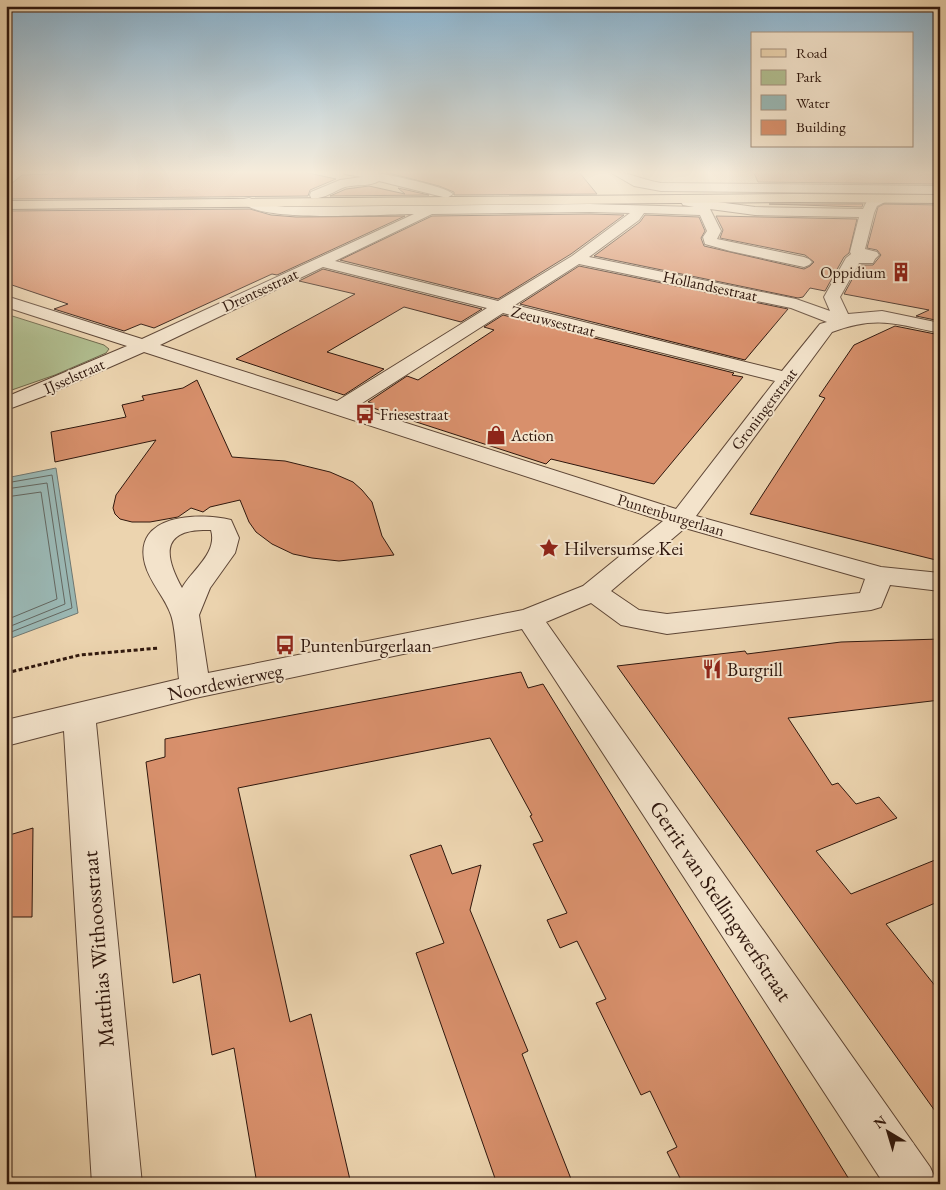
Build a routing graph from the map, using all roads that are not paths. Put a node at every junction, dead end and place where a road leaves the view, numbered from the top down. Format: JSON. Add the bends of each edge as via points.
{"nodes":[{"id":1,"x":389,"y":227,"type":"edge"},
{"id":2,"x":621,"y":227,"type":"edge"},
{"id":3,"x":712,"y":227,"type":"edge"},
{"id":4,"x":865,"y":227,"type":"edge"},
{"id":5,"x":577,"y":259,"type":"junction"},
{"id":6,"x":320,"y":262,"type":"junction"},
{"id":7,"x":804,"y":262,"type":"dead end"},
{"id":8,"x":6,"y":301,"type":"edge"},
{"id":9,"x":499,"y":308,"type":"junction"},
{"id":10,"x":858,"y":310,"type":"junction"},
{"id":11,"x":841,"y":322,"type":"junction"},
{"id":12,"x":940,"y":328,"type":"edge"},
{"id":13,"x":940,"y":337,"type":"edge"},
{"id":14,"x":142,"y":346,"type":"junction"},
{"id":15,"x":787,"y":378,"type":"junction"},
{"id":16,"x":6,"y":404,"type":"edge"},
{"id":17,"x":340,"y":408,"type":"junction"},
{"id":18,"x":681,"y":519,"type":"junction"},
{"id":19,"x":880,"y":575,"type":"junction"},
{"id":20,"x":940,"y":582,"type":"edge"},
{"id":21,"x":593,"y":592,"type":"junction"},
{"id":22,"x":185,"y":615,"type":"dead end"},
{"id":23,"x":529,"y":618,"type":"junction"},
{"id":24,"x":195,"y":687,"type":"junction"},
{"id":25,"x":79,"y":714,"type":"junction"},
{"id":26,"x":6,"y":733,"type":"edge"},
{"id":27,"x":117,"y":1184,"type":"edge"},
{"id":28,"x":913,"y":1184,"type":"edge"}],
"edges":[{"from":1,"to":6,"type":"street","name":"Drentsestraat"},
{"from":2,"to":5,"type":"street"},
{"from":3,"to":7,"type":"street","via":[[714,231],[710,241]]},
{"from":4,"to":11,"type":"street","via":[[857,252],[870,258],[854,258],[832,297]]},
{"from":5,"to":9,"type":"street"},
{"from":5,"to":11,"type":"street","name":"Hollandsestraat","via":[[796,304]]},
{"from":6,"to":9,"type":"street","name":"Zeeuwsestraat"},
{"from":6,"to":14,"type":"street","name":"Drentsestraat"},
{"from":8,"to":14,"type":"street","name":"Puntenburgerlaan"},
{"from":9,"to":15,"type":"street","name":"Zeeuwsestraat"},
{"from":9,"to":17,"type":"street"},
{"from":10,"to":11,"type":"street","name":"Groningerstraat"},
{"from":10,"to":12,"type":"street","name":"Groningerstraat"},
{"from":10,"to":13,"type":"street","name":"Groningerstraat"},
{"from":11,"to":15,"type":"street","name":"Groningerstraat","via":[[826,328]]},
{"from":14,"to":16,"type":"street","name":"IJsselstraat"},
{"from":14,"to":17,"type":"street","name":"Puntenburgerlaan"},
{"from":15,"to":18,"type":"street","name":"Groningerstraat"},
{"from":17,"to":18,"type":"street","name":"Puntenburgerlaan"},
{"from":18,"to":19,"type":"street","name":"Puntenburgerlaan"},
{"from":18,"to":21,"type":"street","name":"Noordewierweg"},
{"from":19,"to":20,"type":"street","name":"Puntenburgerlaan"},
{"from":19,"to":21,"type":"street","via":[[871,601],[667,624],[631,618]]},
{"from":21,"to":23,"type":"street","name":"Noordewierweg"},
{"from":22,"to":24,"type":"street"},
{"from":23,"to":24,"type":"street","name":"Noordewierweg"},
{"from":23,"to":28,"type":"street","name":"Gerrit van Stellingwerfstraat"},
{"from":24,"to":25,"type":"street","name":"Noordewierweg"},
{"from":25,"to":26,"type":"street","name":"Noordewierweg"},
{"from":25,"to":27,"type":"street","name":"Matthias Withoosstraat"}]}
